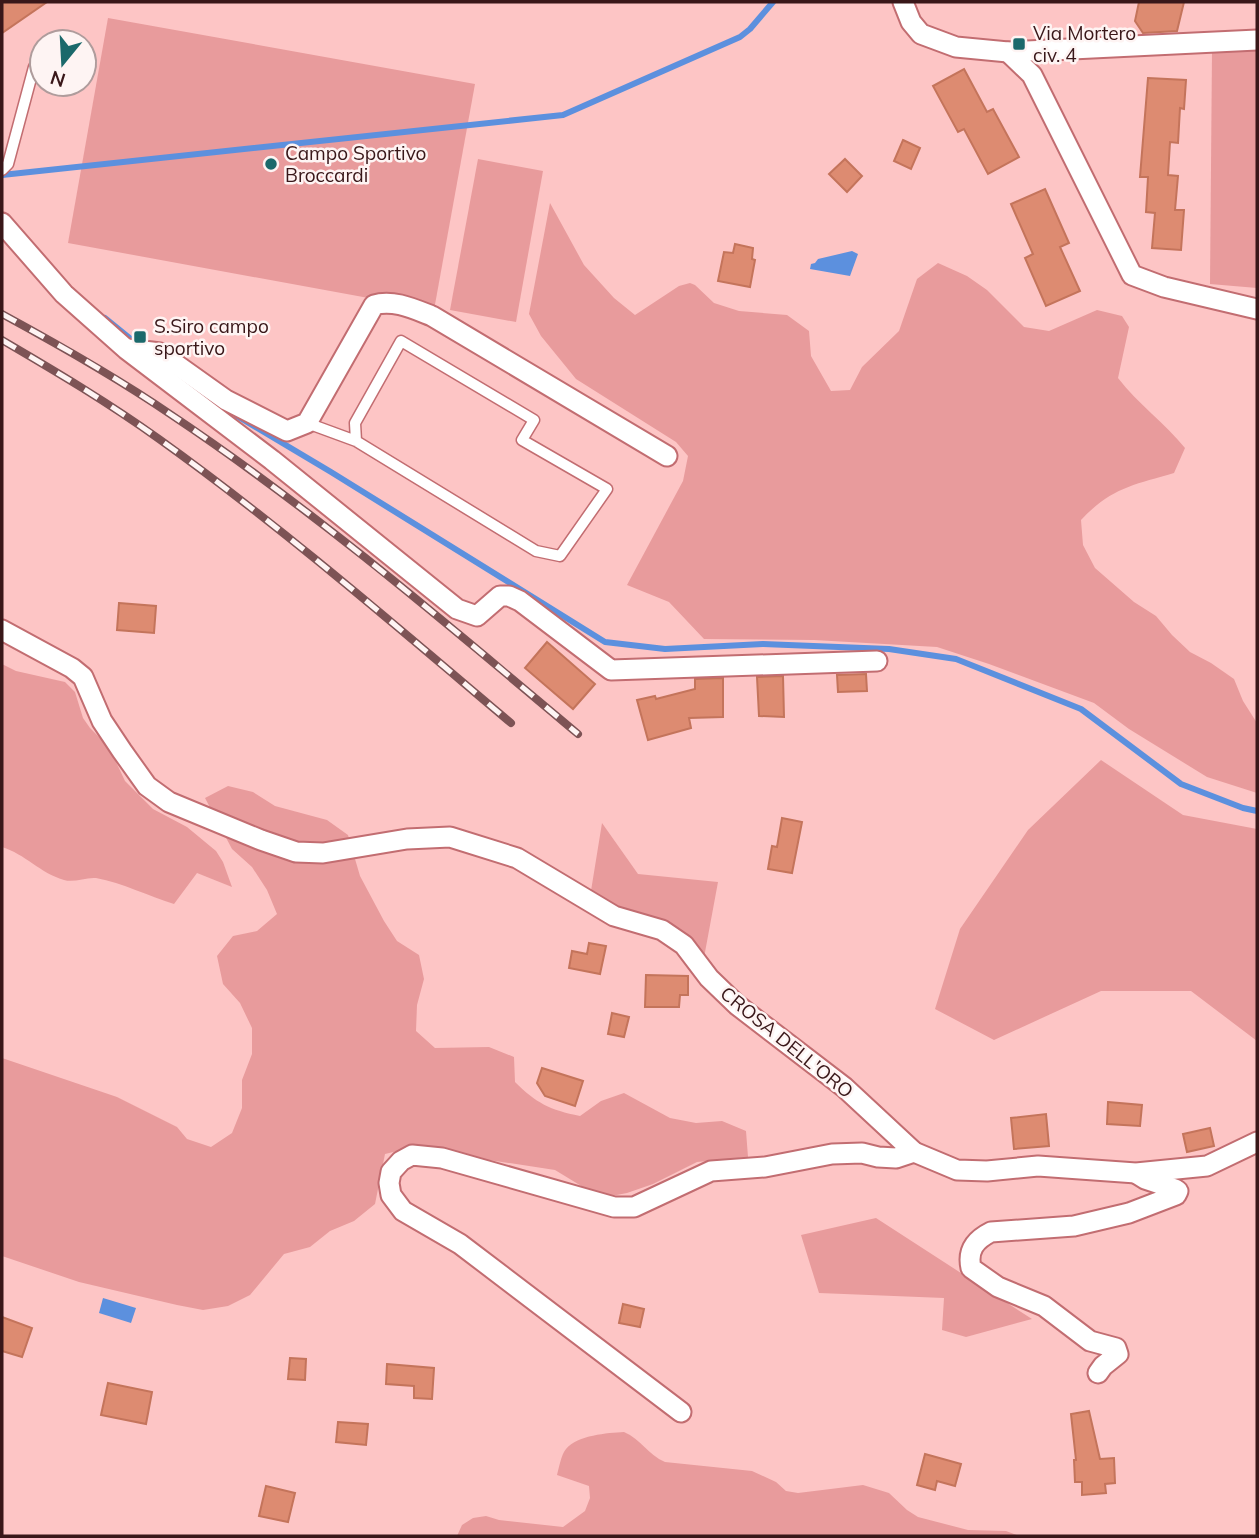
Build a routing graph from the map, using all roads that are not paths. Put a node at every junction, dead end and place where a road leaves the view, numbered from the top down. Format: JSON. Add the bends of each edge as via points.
{"nodes":[{"id":1,"x":903,"y":2,"type":"edge"},
{"id":2,"x":1257,"y":40,"type":"edge"},
{"id":3,"x":1008,"y":52,"type":"junction"},
{"id":4,"x":28,"y":89,"type":"edge"},
{"id":5,"x":2,"y":170,"type":"edge"},
{"id":6,"x":2,"y":223,"type":"edge"},
{"id":7,"x":1257,"y":309,"type":"edge"},
{"id":8,"x":126,"y":349,"type":"junction"},
{"id":9,"x":307,"y":424,"type":"junction"},
{"id":10,"x":356,"y":441,"type":"junction"},
{"id":11,"x":667,"y":456,"type":"dead end"},
{"id":12,"x":2,"y":630,"type":"edge"},
{"id":13,"x":877,"y":662,"type":"dead end"},
{"id":14,"x":1257,"y":1142,"type":"edge"},
{"id":15,"x":915,"y":1152,"type":"junction"},
{"id":16,"x":1136,"y":1173,"type":"junction"},
{"id":17,"x":1098,"y":1373,"type":"dead end"},
{"id":18,"x":681,"y":1412,"type":"dead end"}],
"edges":[{"from":1,"to":3,"type":"street","via":[[921,34],[956,47]]},
{"from":2,"to":3,"type":"street"},
{"from":3,"to":7,"type":"street","via":[[1031,75],[1132,275]]},
{"from":4,"to":5,"type":"lane","via":[[8,164]]},
{"from":6,"to":8,"type":"street","via":[[64,294]]},
{"from":8,"to":9,"type":"street","via":[[160,353],[226,400],[287,431]]},
{"from":8,"to":13,"type":"street","via":[[457,609],[477,616],[499,596],[509,596],[611,670]]},
{"from":9,"to":10,"type":"lane"},
{"from":9,"to":11,"type":"street","via":[[374,305],[383,302],[432,316]]},
{"from":10,"to":10,"type":"lane","via":[[536,551],[560,556],[607,489],[522,440],[534,420],[401,341],[355,423]]},
{"from":12,"to":15,"type":"street","name":"CROSA DELL'ORO","via":[[83,677],[102,721],[122,751],[147,786],[169,803],[296,852],[323,853],[450,837],[517,858],[614,916],[662,930],[684,945],[737,1005],[844,1087]]},
{"from":14,"to":16,"type":"street","name":"CROSA DELL'ORO","via":[[1207,1166]]},
{"from":15,"to":16,"type":"street","name":"CROSA DELL'ORO","via":[[957,1170],[1038,1166]]},
{"from":15,"to":18,"type":"street","via":[[896,1158],[832,1154],[765,1167],[711,1171],[634,1207],[614,1207],[442,1158],[412,1155],[391,1172],[391,1195],[402,1211],[460,1244]]},
{"from":16,"to":17,"type":"street","via":[[1178,1191],[1129,1213],[1074,1226],[990,1232],[979,1238],[969,1258],[971,1268],[998,1287],[1044,1306],[1090,1341],[1116,1348],[1118,1354]]}]}
